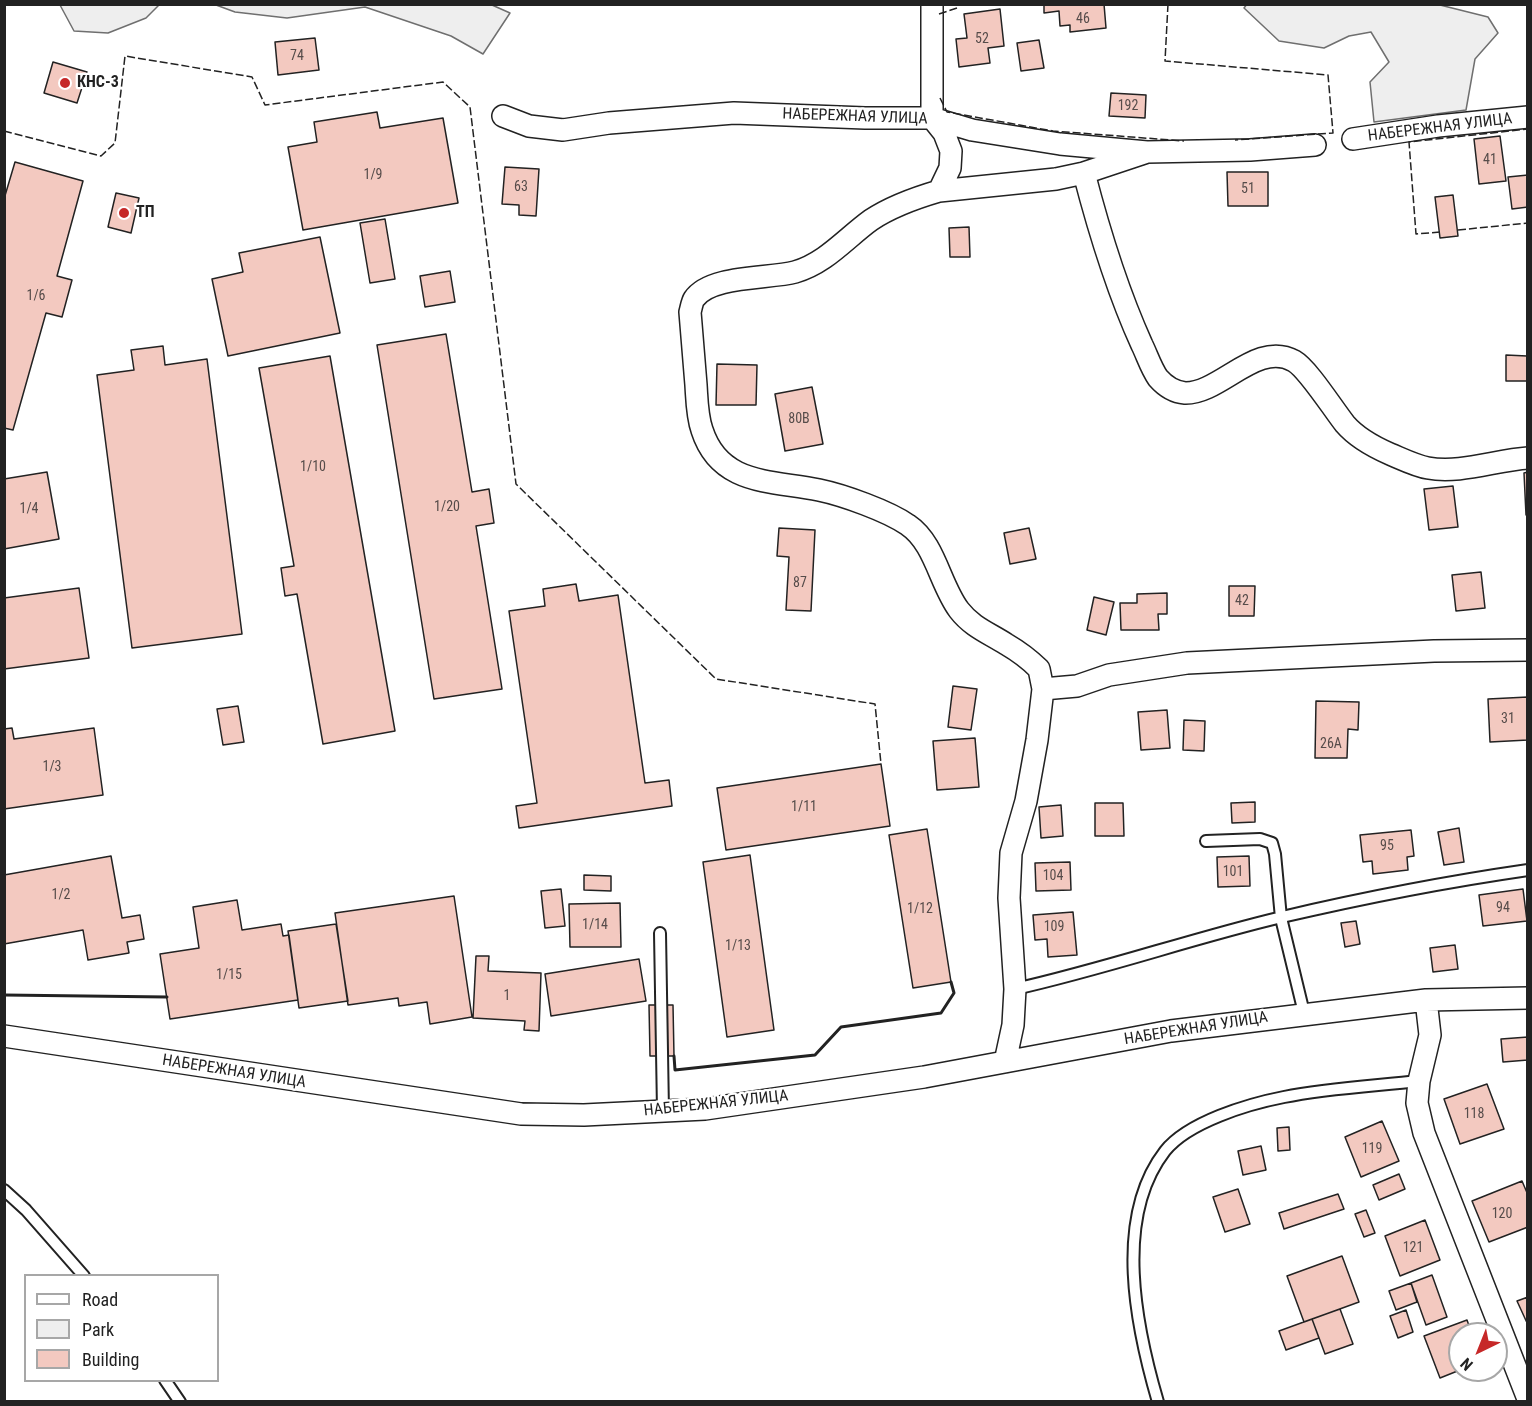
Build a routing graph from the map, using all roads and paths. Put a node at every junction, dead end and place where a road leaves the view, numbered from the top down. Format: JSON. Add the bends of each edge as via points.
{"nodes":[{"id":1,"x":932,"y":4,"type":"edge"},
{"id":2,"x":503,"y":116,"type":"dead end"},
{"id":3,"x":1527,"y":117,"type":"edge"},
{"id":4,"x":932,"y":118,"type":"junction"},
{"id":5,"x":1353,"y":139,"type":"dead end"},
{"id":6,"x":1315,"y":145,"type":"dead end"},
{"id":7,"x":1147,"y":152,"type":"junction"},
{"id":8,"x":1084,"y":173,"type":"junction"},
{"id":9,"x":939,"y":191,"type":"junction"},
{"id":10,"x":1527,"y":458,"type":"edge"},
{"id":11,"x":1527,"y":650,"type":"edge"},
{"id":12,"x":1043,"y":689,"type":"junction"},
{"id":13,"x":1206,"y":841,"type":"dead end"},
{"id":14,"x":1527,"y":870,"type":"edge"},
{"id":15,"x":1281,"y":918,"type":"junction"},
{"id":16,"x":660,"y":933,"type":"dead end"},
{"id":17,"x":1015,"y":989,"type":"junction"},
{"id":18,"x":1527,"y":998,"type":"edge"},
{"id":19,"x":1426,"y":1000,"type":"junction"},
{"id":20,"x":1304,"y":1013,"type":"junction"},
{"id":21,"x":4,"y":1036,"type":"edge"},
{"id":22,"x":1005,"y":1062,"type":"junction"},
{"id":23,"x":1419,"y":1081,"type":"junction"},
{"id":24,"x":663,"y":1111,"type":"junction"},
{"id":25,"x":4,"y":1190,"type":"edge"},
{"id":26,"x":83,"y":1274,"type":"edge"},
{"id":27,"x":166,"y":1382,"type":"edge"},
{"id":28,"x":1527,"y":1399,"type":"edge"},
{"id":29,"x":180,"y":1401,"type":"edge"},
{"id":30,"x":1158,"y":1401,"type":"edge"}],
"edges":[{"from":1,"to":4,"type":"street"},
{"from":2,"to":4,"type":"street","name":"НАБЕРЕЖНАЯ УЛИЦА","via":[[529,126],[563,130],[734,113]]},
{"from":3,"to":5,"type":"street","name":"НАБЕРЕЖНАЯ УЛИЦА"},
{"from":4,"to":7,"type":"street","name":"НАБЕРЕЖНАЯ УЛИЦА","via":[[972,130],[1060,144]]},
{"from":4,"to":9,"type":"street","via":[[951,151],[950,168]]},
{"from":6,"to":7,"type":"street","name":"НАБЕРЕЖНАЯ УЛИЦА"},
{"from":7,"to":8,"type":"street"},
{"from":8,"to":9,"type":"street"},
{"from":8,"to":10,"type":"street","via":[[1134,328],[1157,376],[1173,390],[1196,392],[1268,356],[1280,356],[1295,361],[1347,426],[1372,447],[1428,468],[1455,469]]},
{"from":9,"to":12,"type":"street","via":[[891,208],[807,267],[709,287],[694,299],[690,312],[698,412],[702,430],[722,464],[761,481],[821,490],[866,505],[909,526],[928,549],[959,610],[976,628],[1039,669]]},
{"from":11,"to":12,"type":"street","via":[[1187,663],[1109,675],[1077,686]]},
{"from":12,"to":17,"type":"street","via":[[1026,801],[1011,853],[1009,898]]},
{"from":13,"to":15,"type":"lane","via":[[1260,838],[1272,843]]},
{"from":14,"to":15,"type":"lane","via":[[1460,880]]},
{"from":15,"to":17,"type":"lane"},
{"from":15,"to":20,"type":"lane"},
{"from":16,"to":24,"type":"lane"},
{"from":17,"to":22,"type":"street","via":[[1013,1026]]},
{"from":18,"to":19,"type":"street","name":"НАБЕРЕЖНАЯ УЛИЦА"},
{"from":19,"to":20,"type":"street","name":"НАБЕРЕЖНАЯ УЛИЦА"},
{"from":19,"to":23,"type":"street","via":[[1430,1035]]},
{"from":20,"to":22,"type":"street","name":"НАБЕРЕЖНАЯ УЛИЦА","via":[[1171,1031]]},
{"from":21,"to":24,"type":"street","name":"НАБЕРЕЖНАЯ УЛИЦА","via":[[521,1114]]},
{"from":22,"to":24,"type":"street","name":"НАБЕРЕЖНАЯ УЛИЦА","via":[[832,1091]]},
{"from":23,"to":28,"type":"street","via":[[1417,1103],[1424,1133]]},
{"from":23,"to":30,"type":"lane","via":[[1283,1097],[1229,1112],[1190,1131],[1166,1150],[1149,1177],[1136,1215],[1135,1243],[1135,1296]]},
{"from":25,"to":26,"type":"lane"},
{"from":27,"to":29,"type":"lane"}]}
